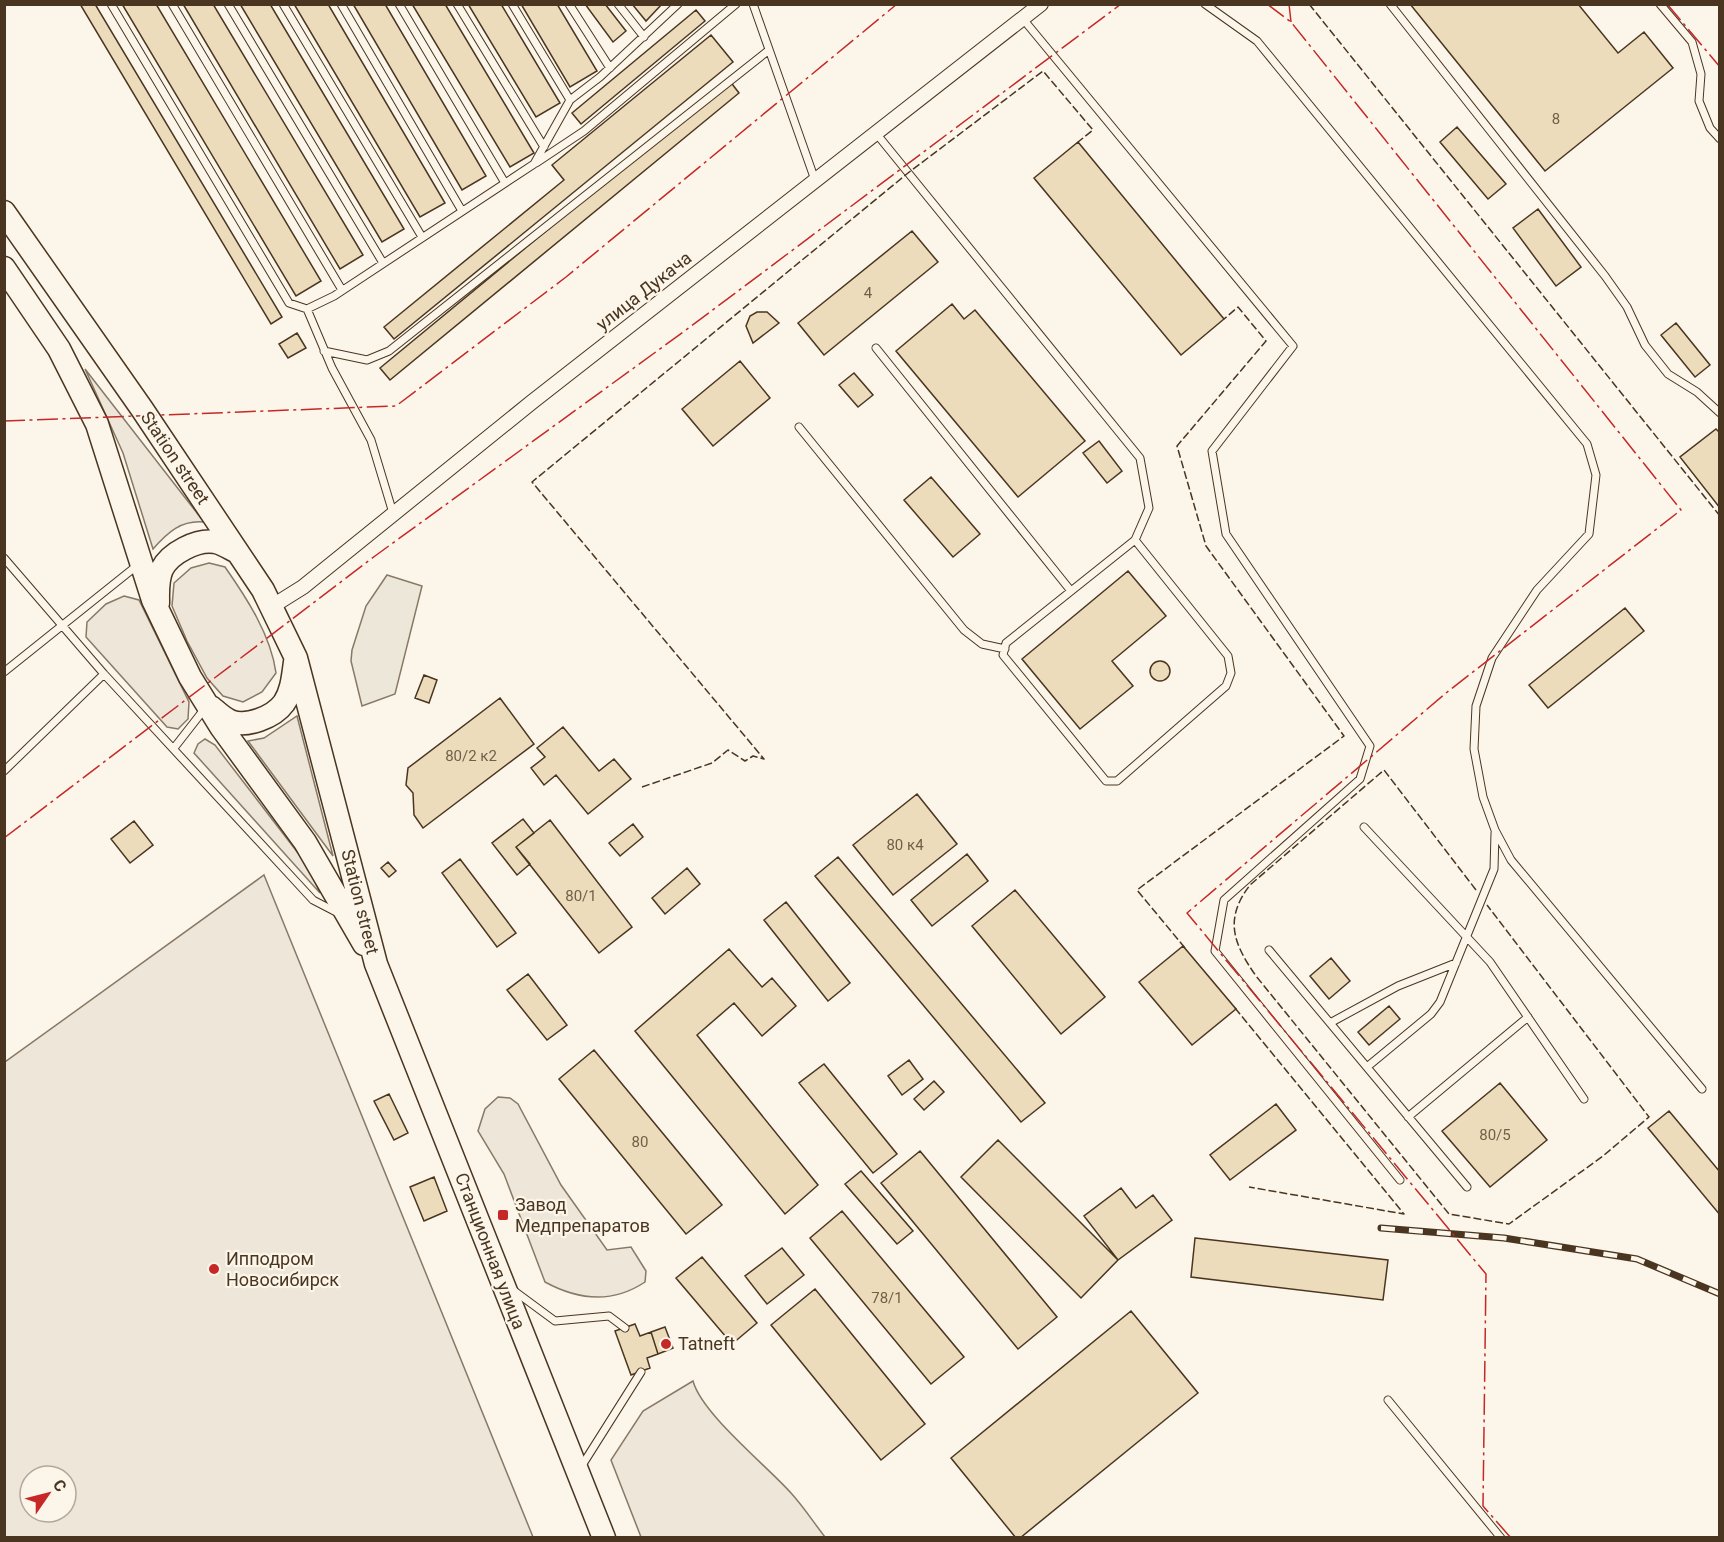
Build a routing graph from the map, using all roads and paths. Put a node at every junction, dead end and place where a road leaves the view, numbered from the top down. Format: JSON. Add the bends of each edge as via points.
{"nodes":[{"id":1,"x":111,"y":4,"type":"edge"},
{"id":2,"x":172,"y":4,"type":"edge"},
{"id":3,"x":228,"y":4,"type":"edge"},
{"id":4,"x":283,"y":4,"type":"edge"},
{"id":5,"x":341,"y":4,"type":"edge"},
{"id":6,"x":399,"y":4,"type":"edge"},
{"id":7,"x":457,"y":4,"type":"edge"},
{"id":8,"x":512,"y":4,"type":"edge"},
{"id":9,"x":569,"y":4,"type":"edge"},
{"id":10,"x":618,"y":4,"type":"edge"},
{"id":11,"x":678,"y":4,"type":"edge"},
{"id":12,"x":736,"y":4,"type":"edge"},
{"id":13,"x":753,"y":4,"type":"edge"},
{"id":14,"x":1041,"y":4,"type":"edge"},
{"id":15,"x":1205,"y":4,"type":"edge"},
{"id":16,"x":1390,"y":4,"type":"edge"},
{"id":17,"x":1660,"y":4,"type":"edge"},
{"id":18,"x":1023,"y":19,"type":"junction"},
{"id":19,"x":644,"y":37,"type":"junction"},
{"id":20,"x":770,"y":50,"type":"junction"},
{"id":21,"x":610,"y":68,"type":"junction"},
{"id":22,"x":570,"y":100,"type":"junction"},
{"id":23,"x":875,"y":132,"type":"junction"},
{"id":24,"x":1719,"y":140,"type":"edge"},
{"id":25,"x":544,"y":147,"type":"junction"},
{"id":26,"x":534,"y":164,"type":"junction"},
{"id":27,"x":815,"y":180,"type":"junction"},
{"id":28,"x":505,"y":183,"type":"junction"},
{"id":29,"x":462,"y":211,"type":"junction"},
{"id":30,"x":4,"y":212,"type":"edge"},
{"id":31,"x":422,"y":237,"type":"junction"},
{"id":32,"x":383,"y":263,"type":"junction"},
{"id":33,"x":4,"y":268,"type":"edge"},
{"id":34,"x":342,"y":290,"type":"junction"},
{"id":35,"x":307,"y":309,"type":"junction"},
{"id":36,"x":876,"y":348,"type":"dead end"},
{"id":37,"x":324,"y":351,"type":"junction"},
{"id":38,"x":1719,"y":413,"type":"edge"},
{"id":39,"x":799,"y":427,"type":"dead end"},
{"id":40,"x":394,"y":515,"type":"junction"},
{"id":41,"x":1135,"y":540,"type":"junction"},
{"id":42,"x":237,"y":552,"type":"junction"},
{"id":43,"x":4,"y":558,"type":"edge"},
{"id":44,"x":141,"y":563,"type":"junction"},
{"id":45,"x":1071,"y":591,"type":"junction"},
{"id":46,"x":271,"y":607,"type":"junction"},
{"id":47,"x":159,"y":611,"type":"junction"},
{"id":48,"x":60,"y":625,"type":"junction"},
{"id":49,"x":1005,"y":649,"type":"junction"},
{"id":50,"x":296,"y":658,"type":"junction"},
{"id":51,"x":4,"y":672,"type":"edge"},
{"id":52,"x":104,"y":674,"type":"junction"},
{"id":53,"x":207,"y":705,"type":"junction"},
{"id":54,"x":174,"y":747,"type":"junction"},
{"id":55,"x":4,"y":771,"type":"edge"},
{"id":56,"x":1364,"y":827,"type":"dead end"},
{"id":57,"x":1495,"y":830,"type":"junction"},
{"id":58,"x":348,"y":919,"type":"junction"},
{"id":59,"x":1466,"y":935,"type":"junction"},
{"id":60,"x":1269,"y":950,"type":"dead end"},
{"id":61,"x":1456,"y":963,"type":"junction"},
{"id":62,"x":376,"y":964,"type":"junction"},
{"id":63,"x":1528,"y":1017,"type":"junction"},
{"id":64,"x":1330,"y":1023,"type":"junction"},
{"id":65,"x":1367,"y":1067,"type":"junction"},
{"id":66,"x":1702,"y":1089,"type":"dead end"},
{"id":67,"x":1584,"y":1099,"type":"dead end"},
{"id":68,"x":1408,"y":1117,"type":"junction"},
{"id":69,"x":1400,"y":1180,"type":"dead end"},
{"id":70,"x":1467,"y":1187,"type":"dead end"},
{"id":71,"x":501,"y":1282,"type":"junction"},
{"id":72,"x":625,"y":1328,"type":"dead end"},
{"id":73,"x":641,"y":1372,"type":"dead end"},
{"id":74,"x":1388,"y":1400,"type":"dead end"},
{"id":75,"x":578,"y":1472,"type":"junction"},
{"id":76,"x":604,"y":1538,"type":"edge"},
{"id":77,"x":1501,"y":1538,"type":"edge"}],
"edges":[{"from":1,"to":35,"type":"lane","via":[[289,303]]},
{"from":2,"to":34,"type":"lane"},
{"from":3,"to":32,"type":"lane"},
{"from":4,"to":31,"type":"lane"},
{"from":5,"to":29,"type":"lane"},
{"from":6,"to":28,"type":"lane"},
{"from":7,"to":25,"type":"lane"},
{"from":8,"to":22,"type":"lane"},
{"from":9,"to":21,"type":"lane"},
{"from":10,"to":19,"type":"lane"},
{"from":11,"to":19,"type":"lane"},
{"from":12,"to":26,"type":"lane","via":[[584,131]]},
{"from":13,"to":20,"type":"lane"},
{"from":14,"to":18,"type":"street","name":"улица Дукача"},
{"from":15,"to":57,"type":"lane","via":[[1257,41],[1587,444],[1596,475],[1589,534],[1538,590],[1492,658],[1476,706],[1474,749],[1483,797]]},
{"from":16,"to":38,"type":"lane","via":[[1605,276],[1627,307],[1645,345],[1668,374],[1697,392]]},
{"from":17,"to":24,"type":"lane","via":[[1692,42],[1701,74],[1699,101]]},
{"from":18,"to":23,"type":"street","name":"улица Дукача"},
{"from":18,"to":69,"type":"lane","via":[[1293,346],[1212,451],[1226,534],[1370,746],[1360,779],[1224,900],[1215,951]]},
{"from":19,"to":21,"type":"lane"},
{"from":20,"to":27,"type":"lane"},
{"from":20,"to":37,"type":"lane","via":[[389,351],[367,360]]},
{"from":21,"to":22,"type":"lane"},
{"from":22,"to":25,"type":"lane"},
{"from":23,"to":27,"type":"street","name":"улица Дукача"},
{"from":23,"to":41,"type":"lane","via":[[1140,458],[1149,508]]},
{"from":25,"to":26,"type":"lane"},
{"from":26,"to":28,"type":"lane"},
{"from":27,"to":40,"type":"street","name":"улица Дукача"},
{"from":28,"to":29,"type":"lane"},
{"from":29,"to":31,"type":"lane"},
{"from":30,"to":42,"type":"main road","name":"Station street"},
{"from":31,"to":32,"type":"lane"},
{"from":32,"to":34,"type":"lane"},
{"from":33,"to":44,"type":"main road","name":"Station street","via":[[58,349],[97,424]]},
{"from":34,"to":35,"type":"lane"},
{"from":35,"to":37,"type":"lane"},
{"from":36,"to":45,"type":"lane"},
{"from":37,"to":40,"type":"lane","via":[[371,440]]},
{"from":39,"to":49,"type":"lane","via":[[964,630],[982,644]]},
{"from":40,"to":46,"type":"street","name":"улица Дукача","via":[[303,587]]},
{"from":41,"to":45,"type":"lane"},
{"from":41,"to":49,"type":"lane","via":[[1228,656],[1231,673],[1226,686],[1117,781],[1106,781],[1004,655]]},
{"from":42,"to":46,"type":"main road","name":"Station street"},
{"from":42,"to":47,"type":"main road","via":[[215,542],[197,543],[173,555],[162,569],[158,584]]},
{"from":43,"to":48,"type":"lane"},
{"from":44,"to":47,"type":"main road","name":"Station street"},
{"from":44,"to":48,"type":"lane"},
{"from":45,"to":49,"type":"lane","via":[[1006,643]]},
{"from":46,"to":50,"type":"main road","name":"Station street"},
{"from":47,"to":53,"type":"main road","name":"Station street"},
{"from":48,"to":51,"type":"lane"},
{"from":48,"to":52,"type":"lane"},
{"from":50,"to":53,"type":"main road","via":[[292,686],[284,703],[267,717],[246,723],[231,722]]},
{"from":50,"to":62,"type":"main road","name":"Station street"},
{"from":52,"to":54,"type":"lane"},
{"from":52,"to":55,"type":"lane"},
{"from":53,"to":54,"type":"lane"},
{"from":53,"to":58,"type":"main road","name":"Station street","via":[[305,842]]},
{"from":54,"to":58,"type":"lane","via":[[314,900]]},
{"from":56,"to":59,"type":"lane"},
{"from":57,"to":59,"type":"lane","via":[[1494,868]]},
{"from":57,"to":66,"type":"lane","via":[[1511,860]]},
{"from":58,"to":62,"type":"main road","name":"Station street"},
{"from":59,"to":61,"type":"lane"},
{"from":59,"to":63,"type":"lane"},
{"from":60,"to":64,"type":"lane"},
{"from":61,"to":64,"type":"lane","via":[[1398,986]]},
{"from":61,"to":65,"type":"lane","via":[[1445,994],[1431,1014]]},
{"from":62,"to":71,"type":"main road","name":"Станционная улица"},
{"from":63,"to":67,"type":"lane"},
{"from":63,"to":68,"type":"lane"},
{"from":64,"to":65,"type":"lane"},
{"from":65,"to":68,"type":"lane"},
{"from":68,"to":70,"type":"lane"},
{"from":71,"to":72,"type":"lane","via":[[555,1321],[609,1316]]},
{"from":71,"to":75,"type":"main road","name":"Станционная улица"},
{"from":73,"to":75,"type":"lane"},
{"from":74,"to":77,"type":"lane"},
{"from":75,"to":76,"type":"main road","name":"Станционная улица"}]}
